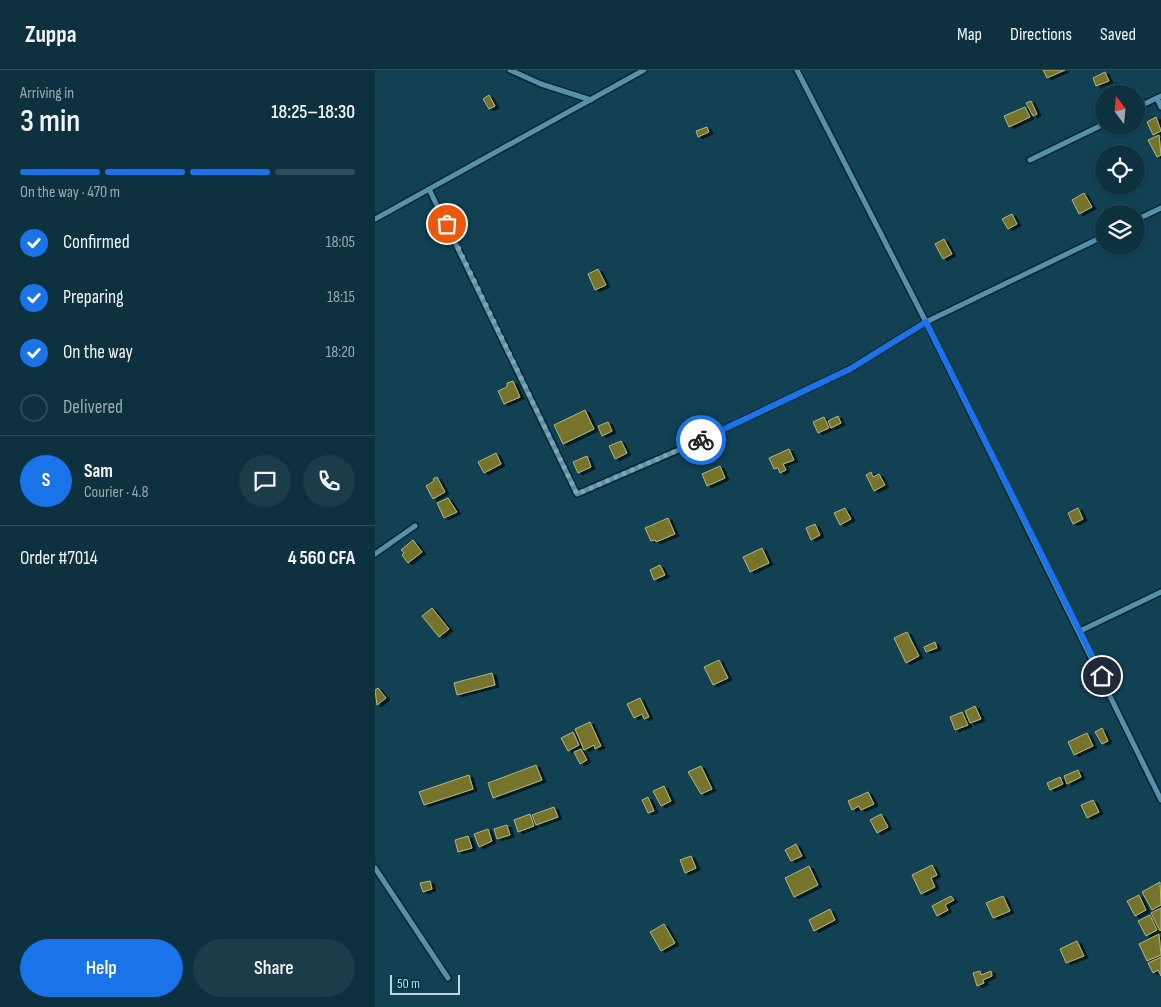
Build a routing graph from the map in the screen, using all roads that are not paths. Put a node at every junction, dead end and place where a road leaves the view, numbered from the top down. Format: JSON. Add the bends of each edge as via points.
{"nodes":[{"id":1,"x":510,"y":70,"type":"edge"},
{"id":2,"x":644,"y":70,"type":"edge"},
{"id":3,"x":797,"y":70,"type":"edge"},
{"id":4,"x":1159,"y":97,"type":"edge"},
{"id":5,"x":591,"y":100,"type":"junction"},
{"id":6,"x":1145,"y":104,"type":"edge"},
{"id":7,"x":1161,"y":106,"type":"edge"},
{"id":8,"x":1095,"y":128,"type":"edge"},
{"id":9,"x":1030,"y":160,"type":"dead end"},
{"id":10,"x":429,"y":188,"type":"junction"},
{"id":11,"x":1161,"y":208,"type":"edge"},
{"id":12,"x":1145,"y":216,"type":"edge"},
{"id":13,"x":375,"y":218,"type":"edge"},
{"id":14,"x":1095,"y":240,"type":"edge"},
{"id":15,"x":926,"y":322,"type":"junction"},
{"id":16,"x":415,"y":526,"type":"dead end"},
{"id":17,"x":375,"y":554,"type":"edge"},
{"id":18,"x":1161,"y":592,"type":"edge"},
{"id":19,"x":1080,"y":631,"type":"junction"},
{"id":20,"x":1161,"y":800,"type":"edge"},
{"id":21,"x":375,"y":868,"type":"edge"},
{"id":22,"x":448,"y":978,"type":"dead end"}],
"edges":[{"from":1,"to":5,"type":"street"},
{"from":2,"to":5,"type":"street"},
{"from":3,"to":15,"type":"street"},
{"from":4,"to":6,"type":"street"},
{"from":4,"to":7,"type":"street"},
{"from":5,"to":10,"type":"street"},
{"from":8,"to":9,"type":"street"},
{"from":10,"to":13,"type":"street"},
{"from":10,"to":15,"type":"street","via":[[577,494],[697,442],[850,369]]},
{"from":11,"to":12,"type":"street"},
{"from":14,"to":15,"type":"street"},
{"from":15,"to":19,"type":"street"},
{"from":16,"to":17,"type":"street"},
{"from":18,"to":19,"type":"street"},
{"from":19,"to":20,"type":"street"},
{"from":21,"to":22,"type":"street"}]}
